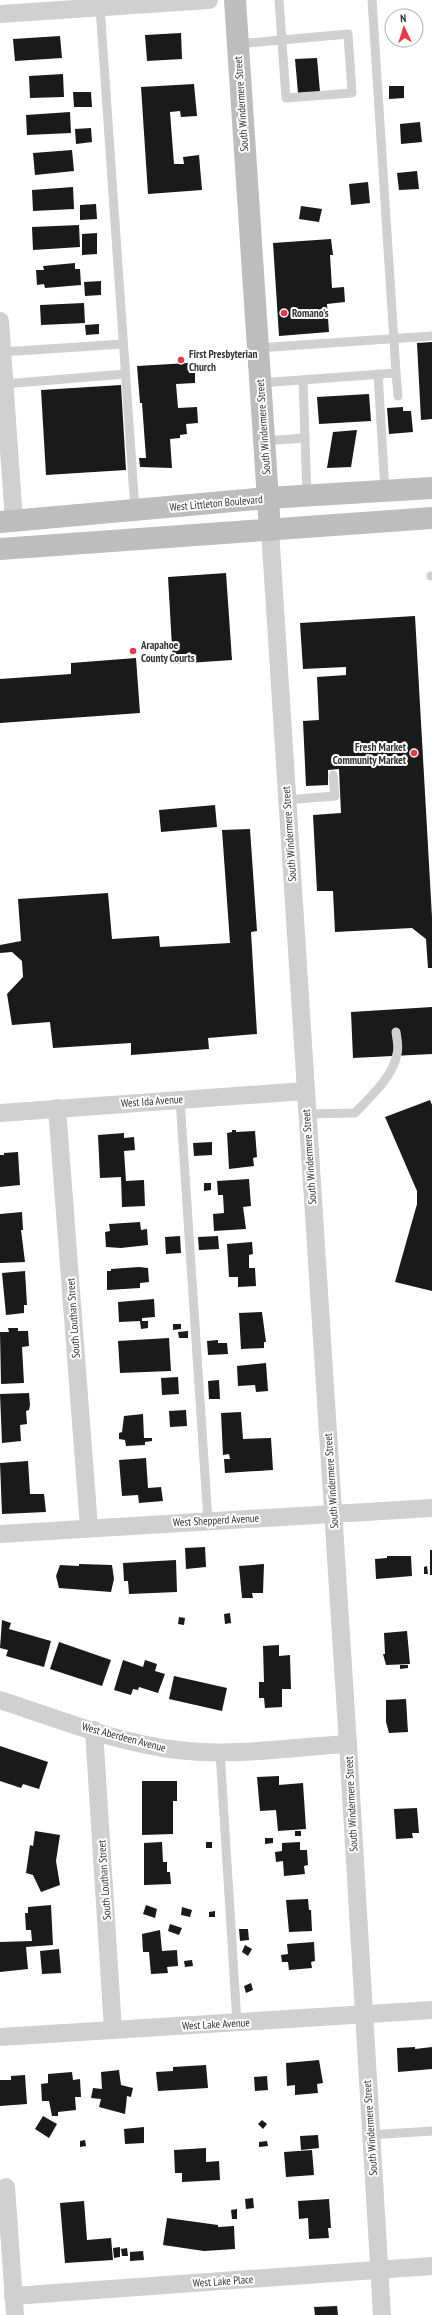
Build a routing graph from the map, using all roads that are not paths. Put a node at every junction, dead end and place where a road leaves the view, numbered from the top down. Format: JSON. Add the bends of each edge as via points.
{"nodes":[{"id":1,"x":209,"y":0,"type":"edge"},
{"id":2,"x":235,"y":0,"type":"edge"},
{"id":3,"x":279,"y":0,"type":"edge"},
{"id":4,"x":372,"y":0,"type":"edge"},
{"id":5,"x":100,"y":7,"type":"junction"},
{"id":6,"x":0,"y":14,"type":"edge"},
{"id":7,"x":282,"y":39,"type":"junction"},
{"id":8,"x":238,"y":44,"type":"junction"},
{"id":9,"x":0,"y":321,"type":"edge"},
{"id":10,"x":432,"y":336,"type":"edge"},
{"id":11,"x":395,"y":339,"type":"junction"},
{"id":12,"x":123,"y":344,"type":"junction"},
{"id":13,"x":257,"y":348,"type":"junction"},
{"id":14,"x":2,"y":352,"type":"junction"},
{"id":15,"x":396,"y":373,"type":"junction"},
{"id":16,"x":125,"y":374,"type":"junction"},
{"id":17,"x":378,"y":374,"type":"junction"},
{"id":18,"x":303,"y":380,"type":"junction"},
{"id":19,"x":260,"y":383,"type":"junction"},
{"id":20,"x":4,"y":384,"type":"junction"},
{"id":21,"x":398,"y":396,"type":"dead end"},
{"id":22,"x":3,"y":422,"type":"edge"},
{"id":23,"x":305,"y":438,"type":"junction"},
{"id":24,"x":264,"y":441,"type":"junction"},
{"id":25,"x":432,"y":488,"type":"edge"},
{"id":26,"x":385,"y":491,"type":"junction"},
{"id":27,"x":307,"y":496,"type":"junction"},
{"id":28,"x":267,"y":498,"type":"junction"},
{"id":29,"x":135,"y":510,"type":"junction"},
{"id":30,"x":432,"y":518,"type":"edge"},
{"id":31,"x":7,"y":521,"type":"edge"},
{"id":32,"x":270,"y":530,"type":"junction"},
{"id":33,"x":0,"y":549,"type":"edge"},
{"id":34,"x":333,"y":775,"type":"dead end"},
{"id":35,"x":286,"y":800,"type":"junction"},
{"id":36,"x":396,"y":1032,"type":"dead end"},
{"id":37,"x":305,"y":1091,"type":"junction"},
{"id":38,"x":180,"y":1099,"type":"junction"},
{"id":39,"x":57,"y":1108,"type":"junction"},
{"id":40,"x":0,"y":1112,"type":"edge"},
{"id":41,"x":306,"y":1114,"type":"junction"},
{"id":42,"x":432,"y":1508,"type":"edge"},
{"id":43,"x":333,"y":1514,"type":"junction"},
{"id":44,"x":208,"y":1520,"type":"junction"},
{"id":45,"x":89,"y":1528,"type":"junction"},
{"id":46,"x":0,"y":1534,"type":"edge"},
{"id":47,"x":0,"y":1700,"type":"edge"},
{"id":48,"x":94,"y":1730,"type":"junction"},
{"id":49,"x":348,"y":1744,"type":"junction"},
{"id":50,"x":220,"y":1752,"type":"junction"},
{"id":51,"x":432,"y":2010,"type":"edge"},
{"id":52,"x":363,"y":2015,"type":"junction"},
{"id":53,"x":237,"y":2023,"type":"junction"},
{"id":54,"x":113,"y":2030,"type":"junction"},
{"id":55,"x":0,"y":2037,"type":"edge"},
{"id":56,"x":432,"y":2130,"type":"edge"},
{"id":57,"x":370,"y":2135,"type":"junction"},
{"id":58,"x":6,"y":2187,"type":"dead end"},
{"id":59,"x":432,"y":2266,"type":"edge"},
{"id":60,"x":379,"y":2270,"type":"junction"},
{"id":61,"x":14,"y":2296,"type":"junction"},
{"id":62,"x":14,"y":2315,"type":"edge"},
{"id":63,"x":382,"y":2315,"type":"edge"}],
"edges":[{"from":1,"to":5,"type":"street"},
{"from":2,"to":8,"type":"main road","name":"South Windermere Street"},
{"from":3,"to":7,"type":"lane"},
{"from":4,"to":11,"type":"lane"},
{"from":5,"to":6,"type":"street"},
{"from":5,"to":12,"type":"lane"},
{"from":7,"to":7,"type":"lane","via":[[286,98],[352,93],[348,34]]},
{"from":7,"to":8,"type":"lane"},
{"from":8,"to":13,"type":"main road","name":"South Windermere Street"},
{"from":9,"to":14,"type":"street"},
{"from":10,"to":11,"type":"lane"},
{"from":11,"to":13,"type":"lane"},
{"from":11,"to":15,"type":"lane"},
{"from":12,"to":14,"type":"lane"},
{"from":12,"to":16,"type":"lane"},
{"from":13,"to":19,"type":"main road","name":"South Windermere Street"},
{"from":14,"to":20,"type":"street"},
{"from":15,"to":17,"type":"lane"},
{"from":15,"to":21,"type":"lane"},
{"from":16,"to":20,"type":"lane"},
{"from":16,"to":29,"type":"lane"},
{"from":17,"to":18,"type":"lane"},
{"from":17,"to":26,"type":"lane"},
{"from":18,"to":19,"type":"lane"},
{"from":18,"to":23,"type":"lane"},
{"from":19,"to":24,"type":"main road","name":"South Windermere Street"},
{"from":20,"to":22,"type":"street"},
{"from":22,"to":31,"type":"street"},
{"from":23,"to":24,"type":"lane"},
{"from":23,"to":27,"type":"lane"},
{"from":24,"to":28,"type":"main road","name":"South Windermere Street"},
{"from":25,"to":26,"type":"main road","name":"West Littleton Boulevard"},
{"from":26,"to":27,"type":"main road","name":"West Littleton Boulevard"},
{"from":27,"to":28,"type":"main road","name":"West Littleton Boulevard"},
{"from":28,"to":29,"type":"main road","name":"West Littleton Boulevard"},
{"from":28,"to":32,"type":"main road","name":"South Windermere Street"},
{"from":29,"to":31,"type":"main road","name":"West Littleton Boulevard"},
{"from":30,"to":32,"type":"main road"},
{"from":32,"to":33,"type":"main road"},
{"from":32,"to":35,"type":"street","name":"South Windermere Street"},
{"from":34,"to":35,"type":"lane","via":[[335,796]]},
{"from":35,"to":37,"type":"street","name":"South Windermere Street"},
{"from":36,"to":41,"type":"lane","via":[[398,1054],[394,1067],[355,1112]]},
{"from":37,"to":38,"type":"street","name":"West Ida Avenue"},
{"from":37,"to":41,"type":"street","name":"South Windermere Street"},
{"from":38,"to":39,"type":"street","name":"West Ida Avenue"},
{"from":38,"to":44,"type":"lane"},
{"from":39,"to":40,"type":"street","name":"West Ida Avenue"},
{"from":39,"to":45,"type":"street","name":"South Louthan Street"},
{"from":41,"to":43,"type":"street","name":"South Windermere Street"},
{"from":42,"to":43,"type":"street","name":"West Shepperd Avenue"},
{"from":43,"to":44,"type":"street","name":"West Shepperd Avenue"},
{"from":43,"to":49,"type":"street","name":"South Windermere Street"},
{"from":44,"to":45,"type":"street","name":"West Shepperd Avenue"},
{"from":45,"to":46,"type":"street","name":"West Shepperd Avenue"},
{"from":47,"to":48,"type":"street","name":"West Aberdeen Avenue"},
{"from":48,"to":50,"type":"street","name":"West Aberdeen Avenue","via":[[152,1747]]},
{"from":48,"to":54,"type":"street","name":"South Louthan Street"},
{"from":49,"to":50,"type":"street","name":"West Aberdeen Avenue"},
{"from":49,"to":52,"type":"street","name":"South Windermere Street"},
{"from":50,"to":53,"type":"lane"},
{"from":51,"to":52,"type":"street","name":"West Lake Avenue"},
{"from":52,"to":53,"type":"street","name":"West Lake Avenue"},
{"from":52,"to":57,"type":"street","name":"South Windermere Street"},
{"from":53,"to":54,"type":"street","name":"West Lake Avenue"},
{"from":54,"to":55,"type":"street","name":"West Lake Avenue"},
{"from":56,"to":57,"type":"lane"},
{"from":57,"to":60,"type":"street","name":"South Windermere Street"},
{"from":58,"to":61,"type":"street"},
{"from":59,"to":60,"type":"street","name":"West Lake Place"},
{"from":60,"to":61,"type":"street","name":"West Lake Place"},
{"from":60,"to":63,"type":"street","name":"South Windermere Street"},
{"from":61,"to":62,"type":"street"}]}
